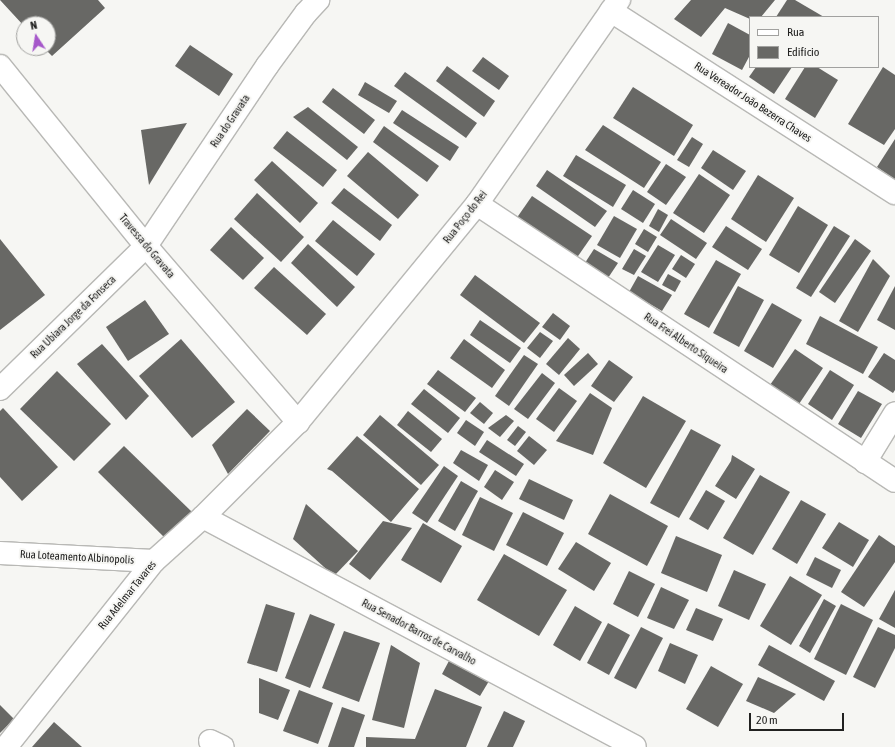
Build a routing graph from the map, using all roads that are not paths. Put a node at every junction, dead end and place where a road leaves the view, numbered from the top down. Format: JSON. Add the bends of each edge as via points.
{"nodes":[{"id":1,"x":318,"y":0,"type":"edge"},
{"id":2,"x":615,"y":6,"type":"edge"},
{"id":3,"x":0,"y":66,"type":"edge"},
{"id":4,"x":895,"y":192,"type":"edge"},
{"id":5,"x":477,"y":204,"type":"junction"},
{"id":6,"x":146,"y":246,"type":"junction"},
{"id":7,"x":0,"y":389,"type":"edge"},
{"id":8,"x":895,"y":413,"type":"edge"},
{"id":9,"x":298,"y":422,"type":"junction"},
{"id":10,"x":865,"y":462,"type":"junction"},
{"id":11,"x":895,"y":481,"type":"edge"},
{"id":12,"x":203,"y":517,"type":"junction"},
{"id":13,"x":0,"y":553,"type":"edge"},
{"id":14,"x":154,"y":561,"type":"junction"},
{"id":15,"x":6,"y":747,"type":"edge"},
{"id":16,"x":635,"y":747,"type":"edge"}],
"edges":[{"from":1,"to":6,"type":"street","name":"Rua do Gravata","via":[[267,66]]},
{"from":2,"to":4,"type":"street","name":"Rua Vereador João Bezerra Chaves"},
{"from":2,"to":5,"type":"street","name":"Rua Poço do Rei"},
{"from":3,"to":6,"type":"street","name":"Travessa do Gravata"},
{"from":5,"to":9,"type":"street","name":"Rua Poço do Rei"},
{"from":5,"to":10,"type":"street","name":"Rua Frei Alberto Siqueira"},
{"from":6,"to":7,"type":"street","name":"Rua Ubiara Jorge da Fonseca"},
{"from":6,"to":9,"type":"street","name":"Travessa do Gravata"},
{"from":8,"to":10,"type":"street"},
{"from":9,"to":12,"type":"street","name":"Rua Adelmar Tavares"},
{"from":10,"to":11,"type":"street","name":"Rua Frei Alberto Siqueira"},
{"from":12,"to":14,"type":"street","name":"Rua Adelmar Tavares"},
{"from":12,"to":16,"type":"street","name":"Rua Senador Barros de Carvalho"},
{"from":13,"to":14,"type":"street","name":"Rua Loteamento Albinopolis"},
{"from":14,"to":15,"type":"street","name":"Rua Adelmar Tavares"}]}
